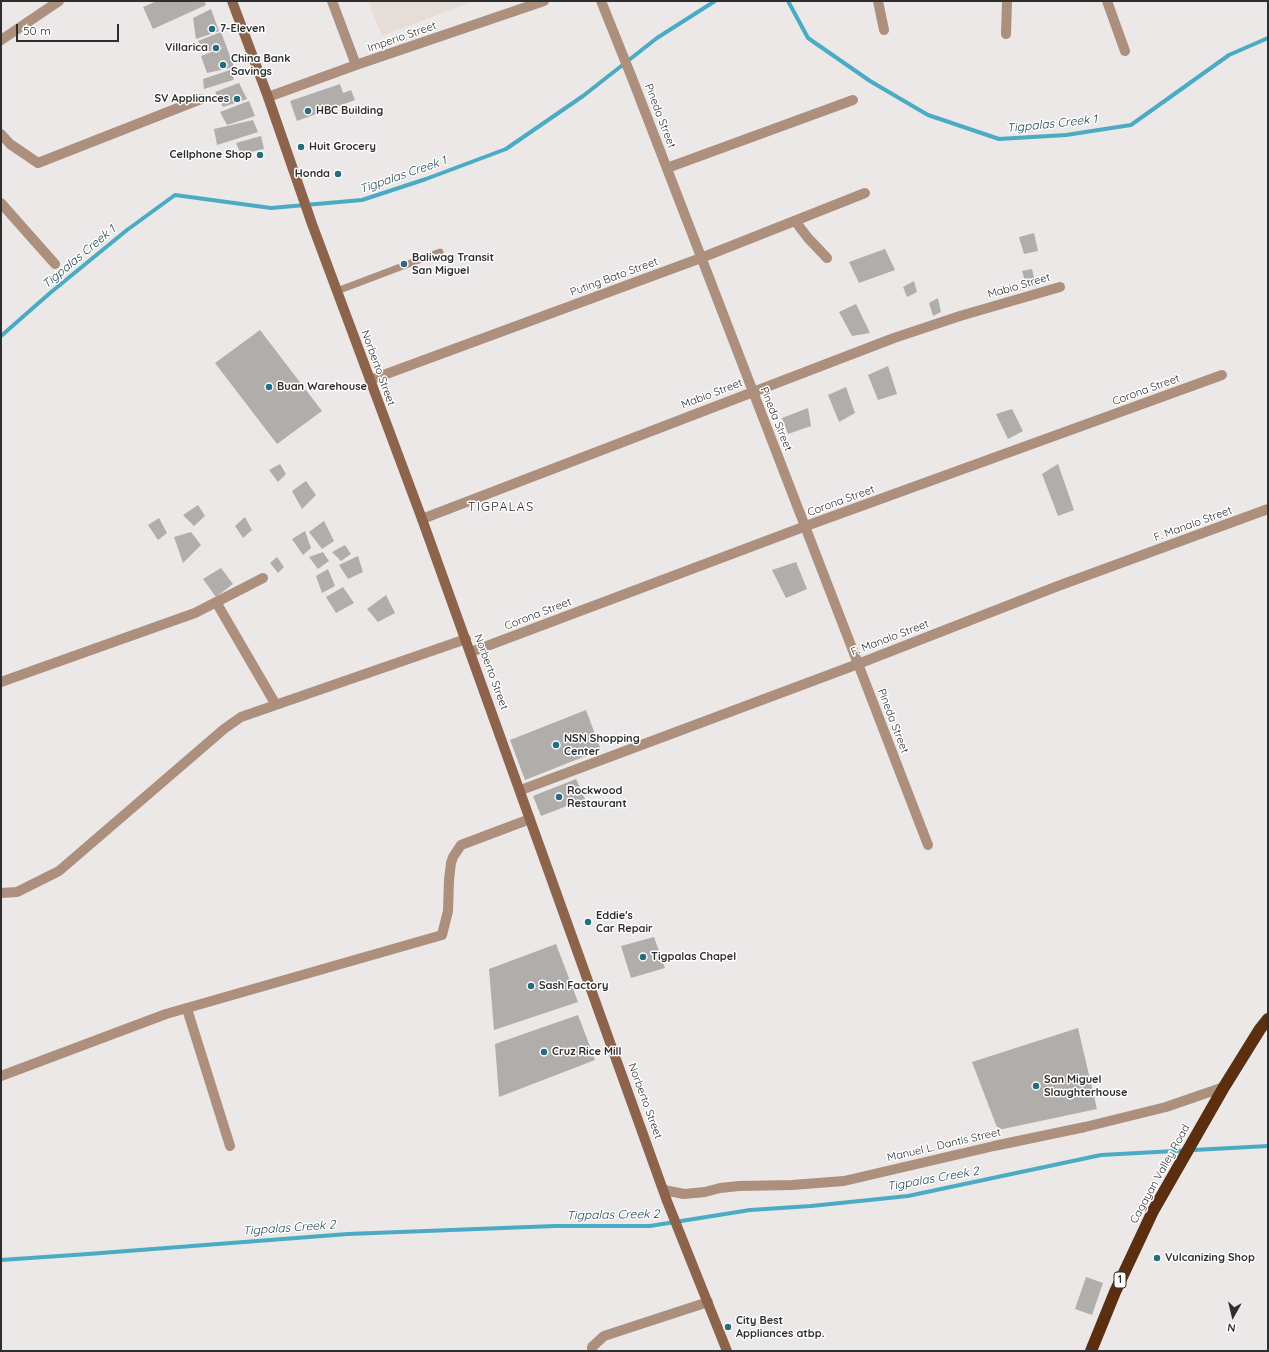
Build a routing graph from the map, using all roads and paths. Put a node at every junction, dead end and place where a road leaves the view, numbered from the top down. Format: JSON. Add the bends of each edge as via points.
{"nodes":[{"id":1,"x":59,"y":1,"type":"edge"},
{"id":2,"x":232,"y":1,"type":"edge"},
{"id":3,"x":332,"y":1,"type":"edge"},
{"id":4,"x":544,"y":1,"type":"edge"},
{"id":5,"x":601,"y":1,"type":"edge"},
{"id":6,"x":878,"y":1,"type":"edge"},
{"id":7,"x":1007,"y":1,"type":"edge"},
{"id":8,"x":1107,"y":1,"type":"edge"},
{"id":9,"x":884,"y":30,"type":"dead end"},
{"id":10,"x":1006,"y":34,"type":"dead end"},
{"id":11,"x":1,"y":40,"type":"edge"},
{"id":12,"x":1125,"y":51,"type":"dead end"},
{"id":13,"x":356,"y":65,"type":"junction"},
{"id":14,"x":268,"y":97,"type":"junction"},
{"id":15,"x":201,"y":99,"type":"dead end"},
{"id":16,"x":853,"y":100,"type":"dead end"},
{"id":17,"x":1,"y":134,"type":"edge"},
{"id":18,"x":667,"y":168,"type":"junction"},
{"id":19,"x":865,"y":193,"type":"dead end"},
{"id":20,"x":1,"y":203,"type":"edge"},
{"id":21,"x":795,"y":221,"type":"junction"},
{"id":22,"x":440,"y":252,"type":"dead end"},
{"id":23,"x":702,"y":258,"type":"junction"},
{"id":24,"x":827,"y":258,"type":"dead end"},
{"id":25,"x":55,"y":264,"type":"dead end"},
{"id":26,"x":1060,"y":287,"type":"dead end"},
{"id":27,"x":337,"y":291,"type":"junction"},
{"id":28,"x":1222,"y":375,"type":"dead end"},
{"id":29,"x":370,"y":380,"type":"junction"},
{"id":30,"x":752,"y":392,"type":"junction"},
{"id":31,"x":1268,"y":509,"type":"edge"},
{"id":32,"x":422,"y":519,"type":"junction"},
{"id":33,"x":806,"y":526,"type":"junction"},
{"id":34,"x":263,"y":578,"type":"dead end"},
{"id":35,"x":216,"y":602,"type":"junction"},
{"id":36,"x":466,"y":639,"type":"junction"},
{"id":37,"x":470,"y":652,"type":"junction"},
{"id":38,"x":858,"y":664,"type":"junction"},
{"id":39,"x":1,"y":682,"type":"edge"},
{"id":40,"x":276,"y":705,"type":"junction"},
{"id":41,"x":521,"y":790,"type":"junction"},
{"id":42,"x":530,"y":819,"type":"junction"},
{"id":43,"x":928,"y":845,"type":"dead end"},
{"id":44,"x":1,"y":893,"type":"edge"},
{"id":45,"x":187,"y":1009,"type":"junction"},
{"id":46,"x":1268,"y":1019,"type":"edge"},
{"id":47,"x":1,"y":1076,"type":"edge"},
{"id":48,"x":1224,"y":1087,"type":"junction"},
{"id":49,"x":230,"y":1146,"type":"dead end"},
{"id":50,"x":664,"y":1190,"type":"junction"},
{"id":51,"x":708,"y":1302,"type":"junction"},
{"id":52,"x":592,"y":1351,"type":"edge"},
{"id":53,"x":727,"y":1351,"type":"edge"},
{"id":54,"x":1091,"y":1351,"type":"edge"}],
"edges":[{"from":1,"to":11,"type":"street"},
{"from":2,"to":14,"type":"main road","name":"Norberto Street"},
{"from":3,"to":13,"type":"street"},
{"from":4,"to":13,"type":"street","name":"Imperio Street"},
{"from":5,"to":18,"type":"street","name":"Pineda Street"},
{"from":6,"to":9,"type":"street"},
{"from":7,"to":10,"type":"street"},
{"from":8,"to":12,"type":"street"},
{"from":13,"to":14,"type":"street","name":"Imperio Street"},
{"from":14,"to":27,"type":"main road","name":"Norberto Street"},
{"from":15,"to":17,"type":"street","via":[[38,163],[10,144]]},
{"from":16,"to":18,"type":"street"},
{"from":18,"to":23,"type":"street","name":"Pineda Street"},
{"from":19,"to":21,"type":"street","name":"Puting Bato Street"},
{"from":20,"to":25,"type":"street"},
{"from":21,"to":23,"type":"street","name":"Puting Bato Street"},
{"from":21,"to":24,"type":"street"},
{"from":22,"to":27,"type":"lane"},
{"from":23,"to":29,"type":"street","name":"Puting Bato Street"},
{"from":23,"to":30,"type":"street","name":"Pineda Street"},
{"from":26,"to":30,"type":"street","name":"Mabio Street","via":[[894,338]]},
{"from":27,"to":29,"type":"main road","name":"Norberto Street"},
{"from":28,"to":33,"type":"street","name":"Corona Street"},
{"from":29,"to":32,"type":"main road","name":"Norberto Street"},
{"from":30,"to":32,"type":"street","name":"Mabio Street"},
{"from":30,"to":33,"type":"street","name":"Pineda Street"},
{"from":31,"to":38,"type":"street","name":"F. Manalo Street","via":[[1058,586]]},
{"from":32,"to":36,"type":"main road","name":"Norberto Street"},
{"from":33,"to":37,"type":"street","name":"Corona Street"},
{"from":33,"to":38,"type":"street","name":"Pineda Street"},
{"from":34,"to":35,"type":"street"},
{"from":35,"to":39,"type":"street","via":[[195,613]]},
{"from":35,"to":40,"type":"street"},
{"from":36,"to":37,"type":"main road","name":"Norberto Street"},
{"from":36,"to":40,"type":"street"},
{"from":37,"to":41,"type":"main road","name":"Norberto Street"},
{"from":38,"to":41,"type":"street","name":"F. Manalo Street"},
{"from":38,"to":43,"type":"street","name":"Pineda Street"},
{"from":40,"to":44,"type":"street","via":[[241,717],[224,729],[58,871],[16,892]]},
{"from":41,"to":42,"type":"main road","name":"Norberto Street"},
{"from":42,"to":45,"type":"street","via":[[461,845],[451,863],[448,911],[442,935]]},
{"from":42,"to":50,"type":"main road","name":"Norberto Street"},
{"from":45,"to":47,"type":"street","via":[[166,1014]]},
{"from":45,"to":49,"type":"street"},
{"from":46,"to":48,"type":"highway","name":"Cagayan Valley Road","number":"1"},
{"from":48,"to":50,"type":"street","name":"Manuel L. Dantis Street","via":[[1166,1107],[844,1181],[739,1186],[684,1194]]},
{"from":48,"to":54,"type":"highway","name":"Cagayan Valley Road","number":"1","via":[[1153,1211],[1118,1284]]},
{"from":50,"to":51,"type":"main road","name":"Norberto Street"},
{"from":51,"to":52,"type":"street","via":[[604,1336],[592,1347]]},
{"from":51,"to":53,"type":"main road","name":"Norberto Street"}]}
